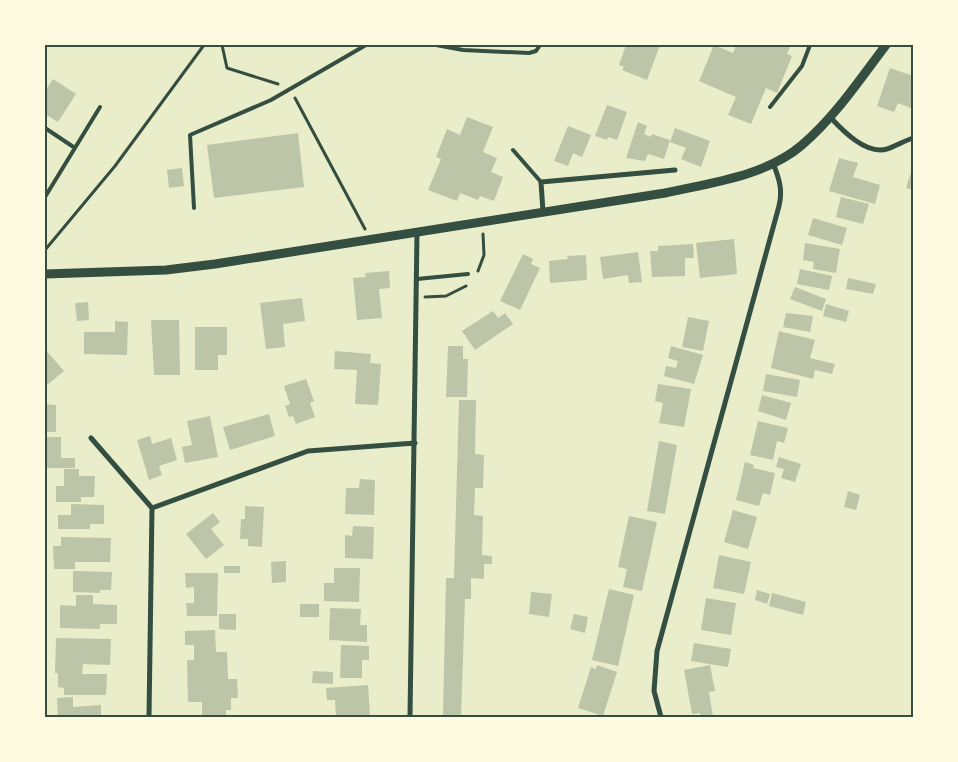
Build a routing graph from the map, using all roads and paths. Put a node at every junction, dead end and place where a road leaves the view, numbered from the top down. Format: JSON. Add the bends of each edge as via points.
{"nodes":[{"id":1,"x":204,"y":45,"type":"edge"},
{"id":2,"x":222,"y":45,"type":"edge"},
{"id":3,"x":366,"y":45,"type":"edge"},
{"id":4,"x":436,"y":45,"type":"edge"},
{"id":5,"x":540,"y":45,"type":"edge"},
{"id":6,"x":810,"y":45,"type":"edge"},
{"id":7,"x":886,"y":45,"type":"edge"},
{"id":8,"x":445,"y":46,"type":"edge"},
{"id":9,"x":290,"y":89,"type":"junction"},
{"id":10,"x":100,"y":107,"type":"dead end"},
{"id":11,"x":770,"y":107,"type":"dead end"},
{"id":12,"x":830,"y":117,"type":"junction"},
{"id":13,"x":45,"y":128,"type":"edge"},
{"id":14,"x":913,"y":138,"type":"edge"},
{"id":15,"x":75,"y":148,"type":"junction"},
{"id":16,"x":513,"y":150,"type":"dead end"},
{"id":17,"x":773,"y":163,"type":"junction"},
{"id":18,"x":675,"y":170,"type":"dead end"},
{"id":19,"x":541,"y":182,"type":"junction"},
{"id":20,"x":45,"y":197,"type":"edge"},
{"id":21,"x":194,"y":208,"type":"dead end"},
{"id":22,"x":543,"y":212,"type":"junction"},
{"id":23,"x":367,"y":231,"type":"dead end"},
{"id":24,"x":418,"y":233,"type":"junction"},
{"id":25,"x":45,"y":250,"type":"edge"},
{"id":26,"x":45,"y":274,"type":"edge"},
{"id":27,"x":468,"y":274,"type":"dead end"},
{"id":28,"x":418,"y":279,"type":"junction"},
{"id":29,"x":91,"y":438,"type":"dead end"},
{"id":30,"x":415,"y":443,"type":"junction"},
{"id":31,"x":152,"y":508,"type":"junction"},
{"id":32,"x":149,"y":717,"type":"edge"},
{"id":33,"x":410,"y":717,"type":"edge"},
{"id":34,"x":660,"y":717,"type":"edge"}],
"edges":[{"from":1,"to":25,"type":"path","via":[[115,166]]},
{"from":2,"to":9,"type":"path","via":[[227,68]]},
{"from":3,"to":9,"type":"lane"},
{"from":4,"to":8,"type":"lane"},
{"from":5,"to":8,"type":"lane","via":[[529,53]]},
{"from":6,"to":11,"type":"lane","via":[[802,66]]},
{"from":7,"to":12,"type":"street"},
{"from":9,"to":21,"type":"lane","via":[[190,134]]},
{"from":9,"to":23,"type":"path"},
{"from":10,"to":15,"type":"lane"},
{"from":12,"to":14,"type":"street","via":[[859,142],[876,150],[885,150]]},
{"from":12,"to":17,"type":"street","via":[[801,146]]},
{"from":13,"to":15,"type":"lane"},
{"from":15,"to":20,"type":"lane"},
{"from":16,"to":19,"type":"lane"},
{"from":17,"to":22,"type":"street","via":[[702,185]]},
{"from":17,"to":34,"type":"street","via":[[782,194],[656,651],[654,691]]},
{"from":18,"to":19,"type":"street"},
{"from":19,"to":22,"type":"street"},
{"from":22,"to":24,"type":"street"},
{"from":24,"to":26,"type":"street","via":[[166,270]]},
{"from":24,"to":28,"type":"street"},
{"from":27,"to":28,"type":"lane"},
{"from":28,"to":30,"type":"street"},
{"from":29,"to":31,"type":"street"},
{"from":30,"to":31,"type":"street","via":[[308,451]]},
{"from":30,"to":33,"type":"street"},
{"from":31,"to":32,"type":"street"}]}
